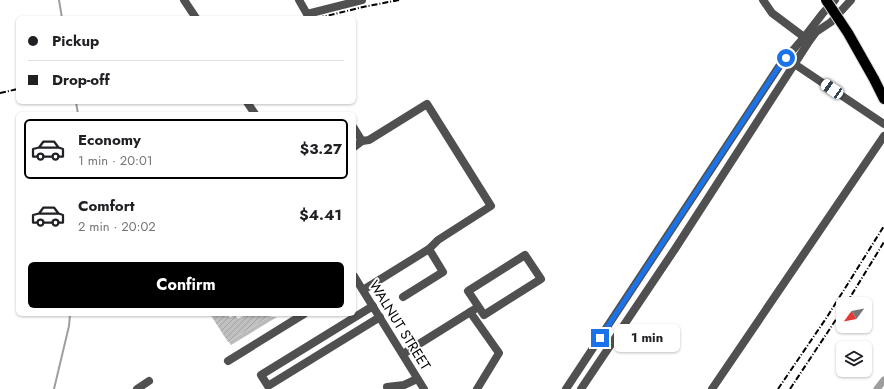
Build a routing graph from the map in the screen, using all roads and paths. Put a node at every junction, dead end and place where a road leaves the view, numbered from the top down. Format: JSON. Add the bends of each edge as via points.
{"nodes":[{"id":1,"x":184,"y":0,"type":"edge"},
{"id":2,"x":299,"y":0,"type":"edge"},
{"id":3,"x":362,"y":0,"type":"edge"},
{"id":4,"x":826,"y":0,"type":"edge"},
{"id":5,"x":835,"y":0,"type":"edge"},
{"id":6,"x":851,"y":0,"type":"edge"},
{"id":7,"x":767,"y":1,"type":"edge"},
{"id":8,"x":195,"y":16,"type":"edge"},
{"id":9,"x":804,"y":37,"type":"junction"},
{"id":10,"x":786,"y":58,"type":"junction"},
{"id":11,"x":794,"y":63,"type":"junction"},
{"id":12,"x":884,"y":99,"type":"edge"},
{"id":13,"x":884,"y":124,"type":"edge"},
{"id":14,"x":356,"y":131,"type":"edge"},
{"id":15,"x":884,"y":136,"type":"edge"},
{"id":16,"x":362,"y":141,"type":"junction"},
{"id":17,"x":356,"y":146,"type":"edge"},
{"id":18,"x":429,"y":249,"type":"junction"},
{"id":19,"x":356,"y":281,"type":"edge"},
{"id":20,"x":363,"y":290,"type":"junction"},
{"id":21,"x":403,"y":298,"type":"dead end"},
{"id":22,"x":373,"y":306,"type":"junction"},
{"id":23,"x":478,"y":307,"type":"junction"},
{"id":24,"x":470,"y":312,"type":"junction"},
{"id":25,"x":301,"y":316,"type":"edge"},
{"id":26,"x":380,"y":317,"type":"junction"},
{"id":27,"x":321,"y":338,"type":"junction"},
{"id":28,"x":328,"y":349,"type":"junction"},
{"id":29,"x":402,"y":354,"type":"junction"},
{"id":30,"x":228,"y":361,"type":"dead end"},
{"id":31,"x":417,"y":378,"type":"junction"},
{"id":32,"x":149,"y":381,"type":"dead end"},
{"id":33,"x":387,"y":387,"type":"dead end"},
{"id":34,"x":137,"y":389,"type":"edge"},
{"id":35,"x":424,"y":389,"type":"edge"},
{"id":36,"x":477,"y":389,"type":"edge"},
{"id":37,"x":566,"y":389,"type":"edge"},
{"id":38,"x":581,"y":389,"type":"edge"},
{"id":39,"x":712,"y":389,"type":"edge"}],
"edges":[{"from":1,"to":8,"type":"street"},
{"from":2,"to":3,"type":"street","via":[[307,14]]},
{"from":4,"to":12,"type":"main road","bridge":true,"via":[[848,33]]},
{"from":5,"to":9,"type":"street"},
{"from":6,"to":11,"type":"street","via":[[831,22],[816,32]]},
{"from":7,"to":9,"type":"street","via":[[772,13]]},
{"from":9,"to":10,"type":"street"},
{"from":10,"to":11,"type":"street"},
{"from":10,"to":37,"type":"street"},
{"from":11,"to":13,"type":"street"},
{"from":11,"to":38,"type":"street"},
{"from":14,"to":16,"type":"street"},
{"from":15,"to":39,"type":"street"},
{"from":16,"to":17,"type":"street"},
{"from":16,"to":18,"type":"street","via":[[369,140],[427,104],[491,206],[438,240]]},
{"from":18,"to":20,"type":"street"},
{"from":18,"to":21,"type":"street","via":[[443,272]]},
{"from":19,"to":20,"type":"street","name":"WALNUT STREET"},
{"from":20,"to":22,"type":"street","name":"WALNUT STREET"},
{"from":22,"to":26,"type":"street","name":"WALNUT STREET"},
{"from":22,"to":27,"type":"street"},
{"from":23,"to":23,"type":"street","via":[[484,315],[541,279],[525,255],[468,291]]},
{"from":23,"to":24,"type":"street"},
{"from":24,"to":29,"type":"street"},
{"from":24,"to":36,"type":"street","via":[[499,353]]},
{"from":25,"to":30,"type":"street"},
{"from":26,"to":28,"type":"street"},
{"from":26,"to":29,"type":"street","name":"WALNUT STREET"},
{"from":27,"to":28,"type":"street"},
{"from":27,"to":28,"type":"street","via":[[261,375],[268,386]]},
{"from":29,"to":31,"type":"street","name":"WALNUT STREET"},
{"from":31,"to":33,"type":"street","via":[[404,385]]},
{"from":31,"to":35,"type":"street","name":"WALNUT STREET"},
{"from":32,"to":34,"type":"street"}]}
